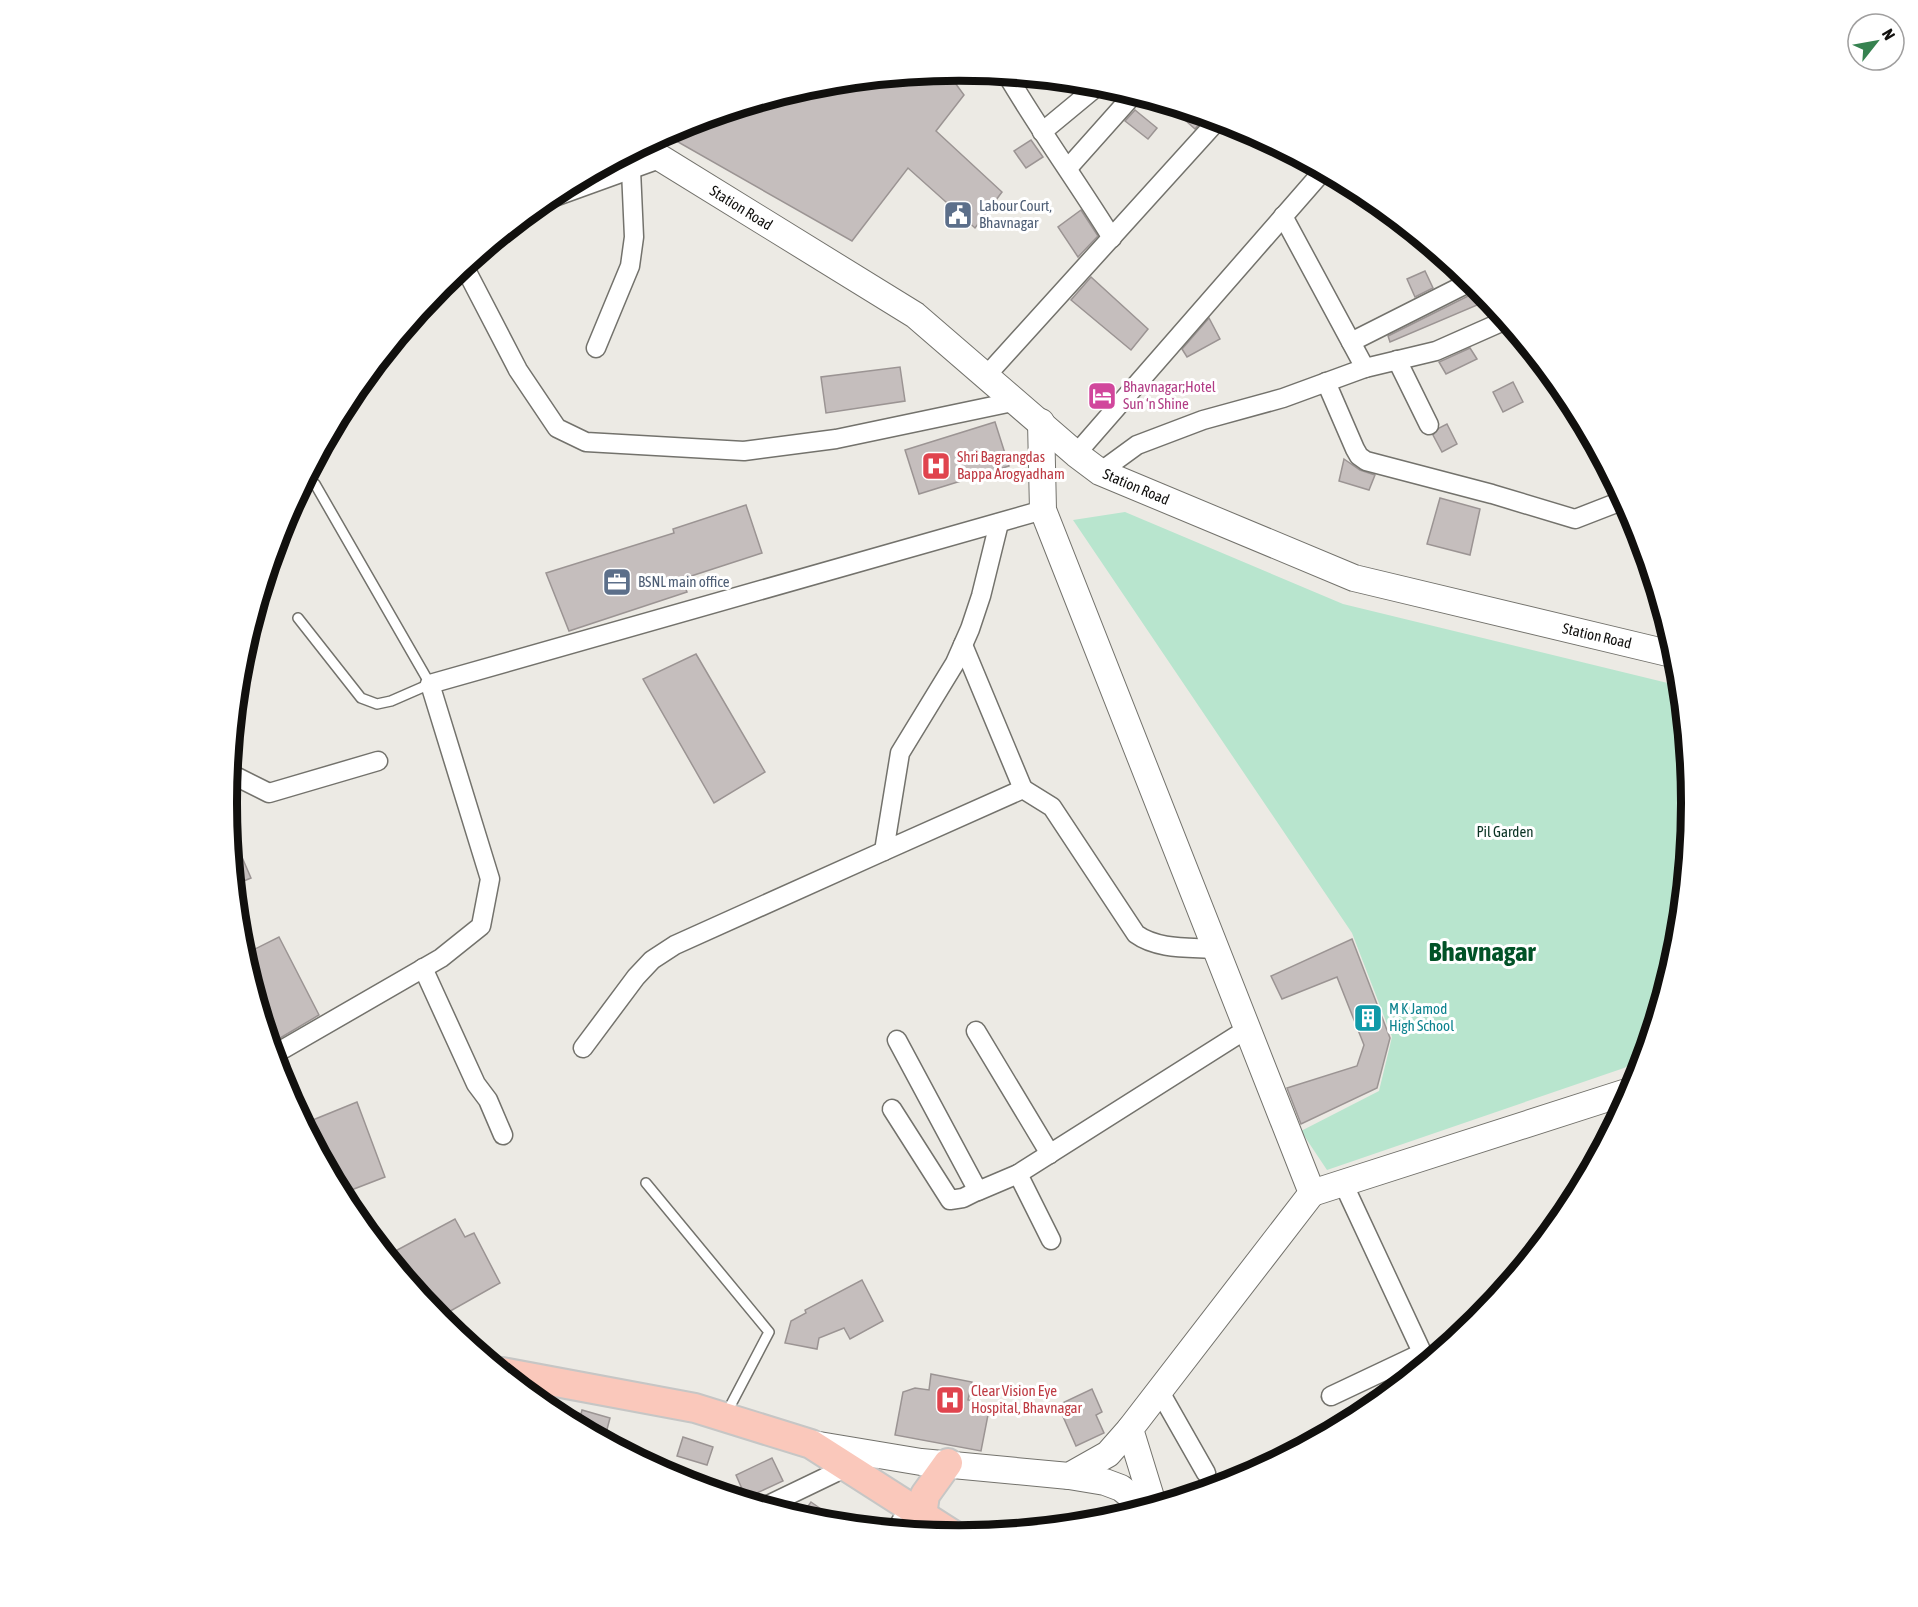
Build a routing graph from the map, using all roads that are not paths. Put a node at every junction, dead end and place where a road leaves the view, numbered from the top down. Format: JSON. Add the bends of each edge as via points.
{"nodes":[{"id":1,"x":1012,"y":84,"type":"edge"},
{"id":2,"x":1089,"y":93,"type":"edge"},
{"id":3,"x":1127,"y":102,"type":"edge"},
{"id":4,"x":1212,"y":127,"type":"edge"},
{"id":5,"x":1042,"y":132,"type":"junction"},
{"id":6,"x":651,"y":152,"type":"edge"},
{"id":7,"x":1068,"y":168,"type":"junction"},
{"id":8,"x":631,"y":170,"type":"junction"},
{"id":9,"x":1318,"y":177,"type":"edge"},
{"id":10,"x":585,"y":186,"type":"edge"},
{"id":11,"x":1282,"y":216,"type":"junction"},
{"id":12,"x":1112,"y":238,"type":"junction"},
{"id":13,"x":468,"y":274,"type":"edge"},
{"id":14,"x":1462,"y":286,"type":"edge"},
{"id":15,"x":1499,"y":323,"type":"edge"},
{"id":16,"x":1351,"y":342,"type":"junction"},
{"id":17,"x":596,"y":348,"type":"dead end"},
{"id":18,"x":1397,"y":360,"type":"junction"},
{"id":19,"x":1365,"y":368,"type":"junction"},
{"id":20,"x":986,"y":376,"type":"junction"},
{"id":21,"x":1326,"y":382,"type":"junction"},
{"id":22,"x":1017,"y":401,"type":"junction"},
{"id":23,"x":1041,"y":422,"type":"junction"},
{"id":24,"x":1429,"y":425,"type":"dead end"},
{"id":25,"x":1076,"y":454,"type":"junction"},
{"id":26,"x":1100,"y":472,"type":"junction"},
{"id":27,"x":315,"y":484,"type":"dead end"},
{"id":28,"x":1616,"y":503,"type":"edge"},
{"id":29,"x":1043,"y":510,"type":"junction"},
{"id":30,"x":999,"y":523,"type":"junction"},
{"id":31,"x":298,"y":618,"type":"dead end"},
{"id":32,"x":963,"y":645,"type":"junction"},
{"id":33,"x":1665,"y":652,"type":"edge"},
{"id":34,"x":430,"y":684,"type":"junction"},
{"id":35,"x":378,"y":761,"type":"dead end"},
{"id":36,"x":238,"y":777,"type":"edge"},
{"id":37,"x":1023,"y":789,"type":"junction"},
{"id":38,"x":884,"y":851,"type":"junction"},
{"id":39,"x":1216,"y":949,"type":"junction"},
{"id":40,"x":423,"y":968,"type":"junction"},
{"id":41,"x":1247,"y":1029,"type":"junction"},
{"id":42,"x":975,"y":1031,"type":"dead end"},
{"id":43,"x":897,"y":1040,"type":"dead end"},
{"id":44,"x":583,"y":1048,"type":"dead end"},
{"id":45,"x":280,"y":1051,"type":"edge"},
{"id":46,"x":1620,"y":1094,"type":"edge"},
{"id":47,"x":892,"y":1109,"type":"dead end"},
{"id":48,"x":503,"y":1135,"type":"dead end"},
{"id":49,"x":1050,"y":1154,"type":"junction"},
{"id":50,"x":1018,"y":1174,"type":"junction"},
{"id":51,"x":1342,"y":1183,"type":"junction"},
{"id":52,"x":646,"y":1184,"type":"dead end"},
{"id":53,"x":979,"y":1190,"type":"junction"},
{"id":54,"x":1312,"y":1193,"type":"junction"},
{"id":55,"x":1051,"y":1240,"type":"dead end"},
{"id":56,"x":1424,"y":1356,"type":"edge"},
{"id":57,"x":1419,"y":1361,"type":"edge"},
{"id":58,"x":516,"y":1375,"type":"edge"},
{"id":59,"x":1160,"y":1392,"type":"junction"},
{"id":60,"x":1331,"y":1396,"type":"dead end"},
{"id":61,"x":724,"y":1417,"type":"junction"},
{"id":62,"x":1130,"y":1429,"type":"junction"},
{"id":63,"x":811,"y":1444,"type":"junction"},
{"id":64,"x":948,"y":1463,"type":"junction"},
{"id":65,"x":847,"y":1467,"type":"junction"},
{"id":66,"x":1206,"y":1473,"type":"dead end"},
{"id":67,"x":1069,"y":1476,"type":"junction"},
{"id":68,"x":1152,"y":1499,"type":"edge"},
{"id":69,"x":775,"y":1502,"type":"edge"},
{"id":70,"x":1139,"y":1503,"type":"edge"},
{"id":71,"x":914,"y":1510,"type":"junction"},
{"id":72,"x":899,"y":1523,"type":"edge"},
{"id":73,"x":938,"y":1525,"type":"edge"}],
"edges":[{"from":1,"to":5,"type":"street"},
{"from":2,"to":5,"type":"street"},
{"from":3,"to":7,"type":"street"},
{"from":4,"to":12,"type":"street"},
{"from":5,"to":7,"type":"street"},
{"from":6,"to":8,"type":"street"},
{"from":6,"to":20,"type":"main road","name":"Station Road","via":[[915,315]]},
{"from":7,"to":12,"type":"street"},
{"from":8,"to":10,"type":"street"},
{"from":8,"to":17,"type":"street","via":[[634,237],[630,266]]},
{"from":9,"to":11,"type":"street"},
{"from":11,"to":16,"type":"street"},
{"from":11,"to":25,"type":"street"},
{"from":12,"to":20,"type":"street"},
{"from":13,"to":22,"type":"street","via":[[518,370],[557,428],[586,442],[744,451],[836,439]]},
{"from":14,"to":16,"type":"street"},
{"from":15,"to":18,"type":"street","via":[[1436,351]]},
{"from":16,"to":19,"type":"street"},
{"from":18,"to":19,"type":"street"},
{"from":18,"to":24,"type":"street"},
{"from":19,"to":21,"type":"street"},
{"from":20,"to":22,"type":"main road","name":"Station Road"},
{"from":21,"to":26,"type":"street","via":[[1137,445]]},
{"from":21,"to":28,"type":"street","via":[[1354,449],[1366,461],[1575,519]]},
{"from":22,"to":23,"type":"main road","name":"Station Road"},
{"from":23,"to":25,"type":"main road","name":"Station Road"},
{"from":23,"to":29,"type":"main road"},
{"from":25,"to":26,"type":"main road","name":"Station Road"},
{"from":26,"to":33,"type":"main road","name":"Station Road","via":[[1354,578]]},
{"from":27,"to":34,"type":"lane"},
{"from":29,"to":30,"type":"street"},
{"from":29,"to":39,"type":"main road"},
{"from":30,"to":32,"type":"street","via":[[981,596]]},
{"from":30,"to":34,"type":"street"},
{"from":31,"to":34,"type":"lane","via":[[361,698],[377,704]]},
{"from":32,"to":37,"type":"street"},
{"from":32,"to":38,"type":"street","via":[[900,753]]},
{"from":34,"to":40,"type":"street","via":[[490,879],[482,926]]},
{"from":35,"to":36,"type":"street","via":[[269,793]]},
{"from":37,"to":38,"type":"street"},
{"from":37,"to":39,"type":"street","via":[[1052,807],[1136,934],[1158,945]]},
{"from":38,"to":44,"type":"street","via":[[675,945],[652,960]]},
{"from":39,"to":41,"type":"main road"},
{"from":40,"to":45,"type":"street"},
{"from":40,"to":48,"type":"street"},
{"from":41,"to":49,"type":"street"},
{"from":41,"to":54,"type":"main road"},
{"from":42,"to":49,"type":"street"},
{"from":43,"to":53,"type":"street"},
{"from":46,"to":51,"type":"main road"},
{"from":47,"to":53,"type":"street","via":[[950,1200]]},
{"from":49,"to":50,"type":"street"},
{"from":50,"to":53,"type":"street"},
{"from":50,"to":55,"type":"street"},
{"from":51,"to":54,"type":"main road"},
{"from":51,"to":56,"type":"street"},
{"from":52,"to":61,"type":"lane","via":[[769,1332]]},
{"from":54,"to":59,"type":"main road"},
{"from":57,"to":60,"type":"street"},
{"from":58,"to":61,"type":"main road","via":[[695,1408]]},
{"from":59,"to":62,"type":"main road"},
{"from":59,"to":66,"type":"street"},
{"from":61,"to":63,"type":"main road"},
{"from":62,"to":67,"type":"main road","via":[[1108,1454]]},
{"from":62,"to":68,"type":"main road"},
{"from":63,"to":64,"type":"main road"},
{"from":63,"to":65,"type":"main road"},
{"from":64,"to":67,"type":"main road"},
{"from":64,"to":71,"type":"main road"},
{"from":65,"to":69,"type":"street"},
{"from":65,"to":71,"type":"main road"},
{"from":67,"to":70,"type":"main road","via":[[1121,1488]]},
{"from":71,"to":72,"type":"lane"},
{"from":71,"to":73,"type":"main road"}]}
